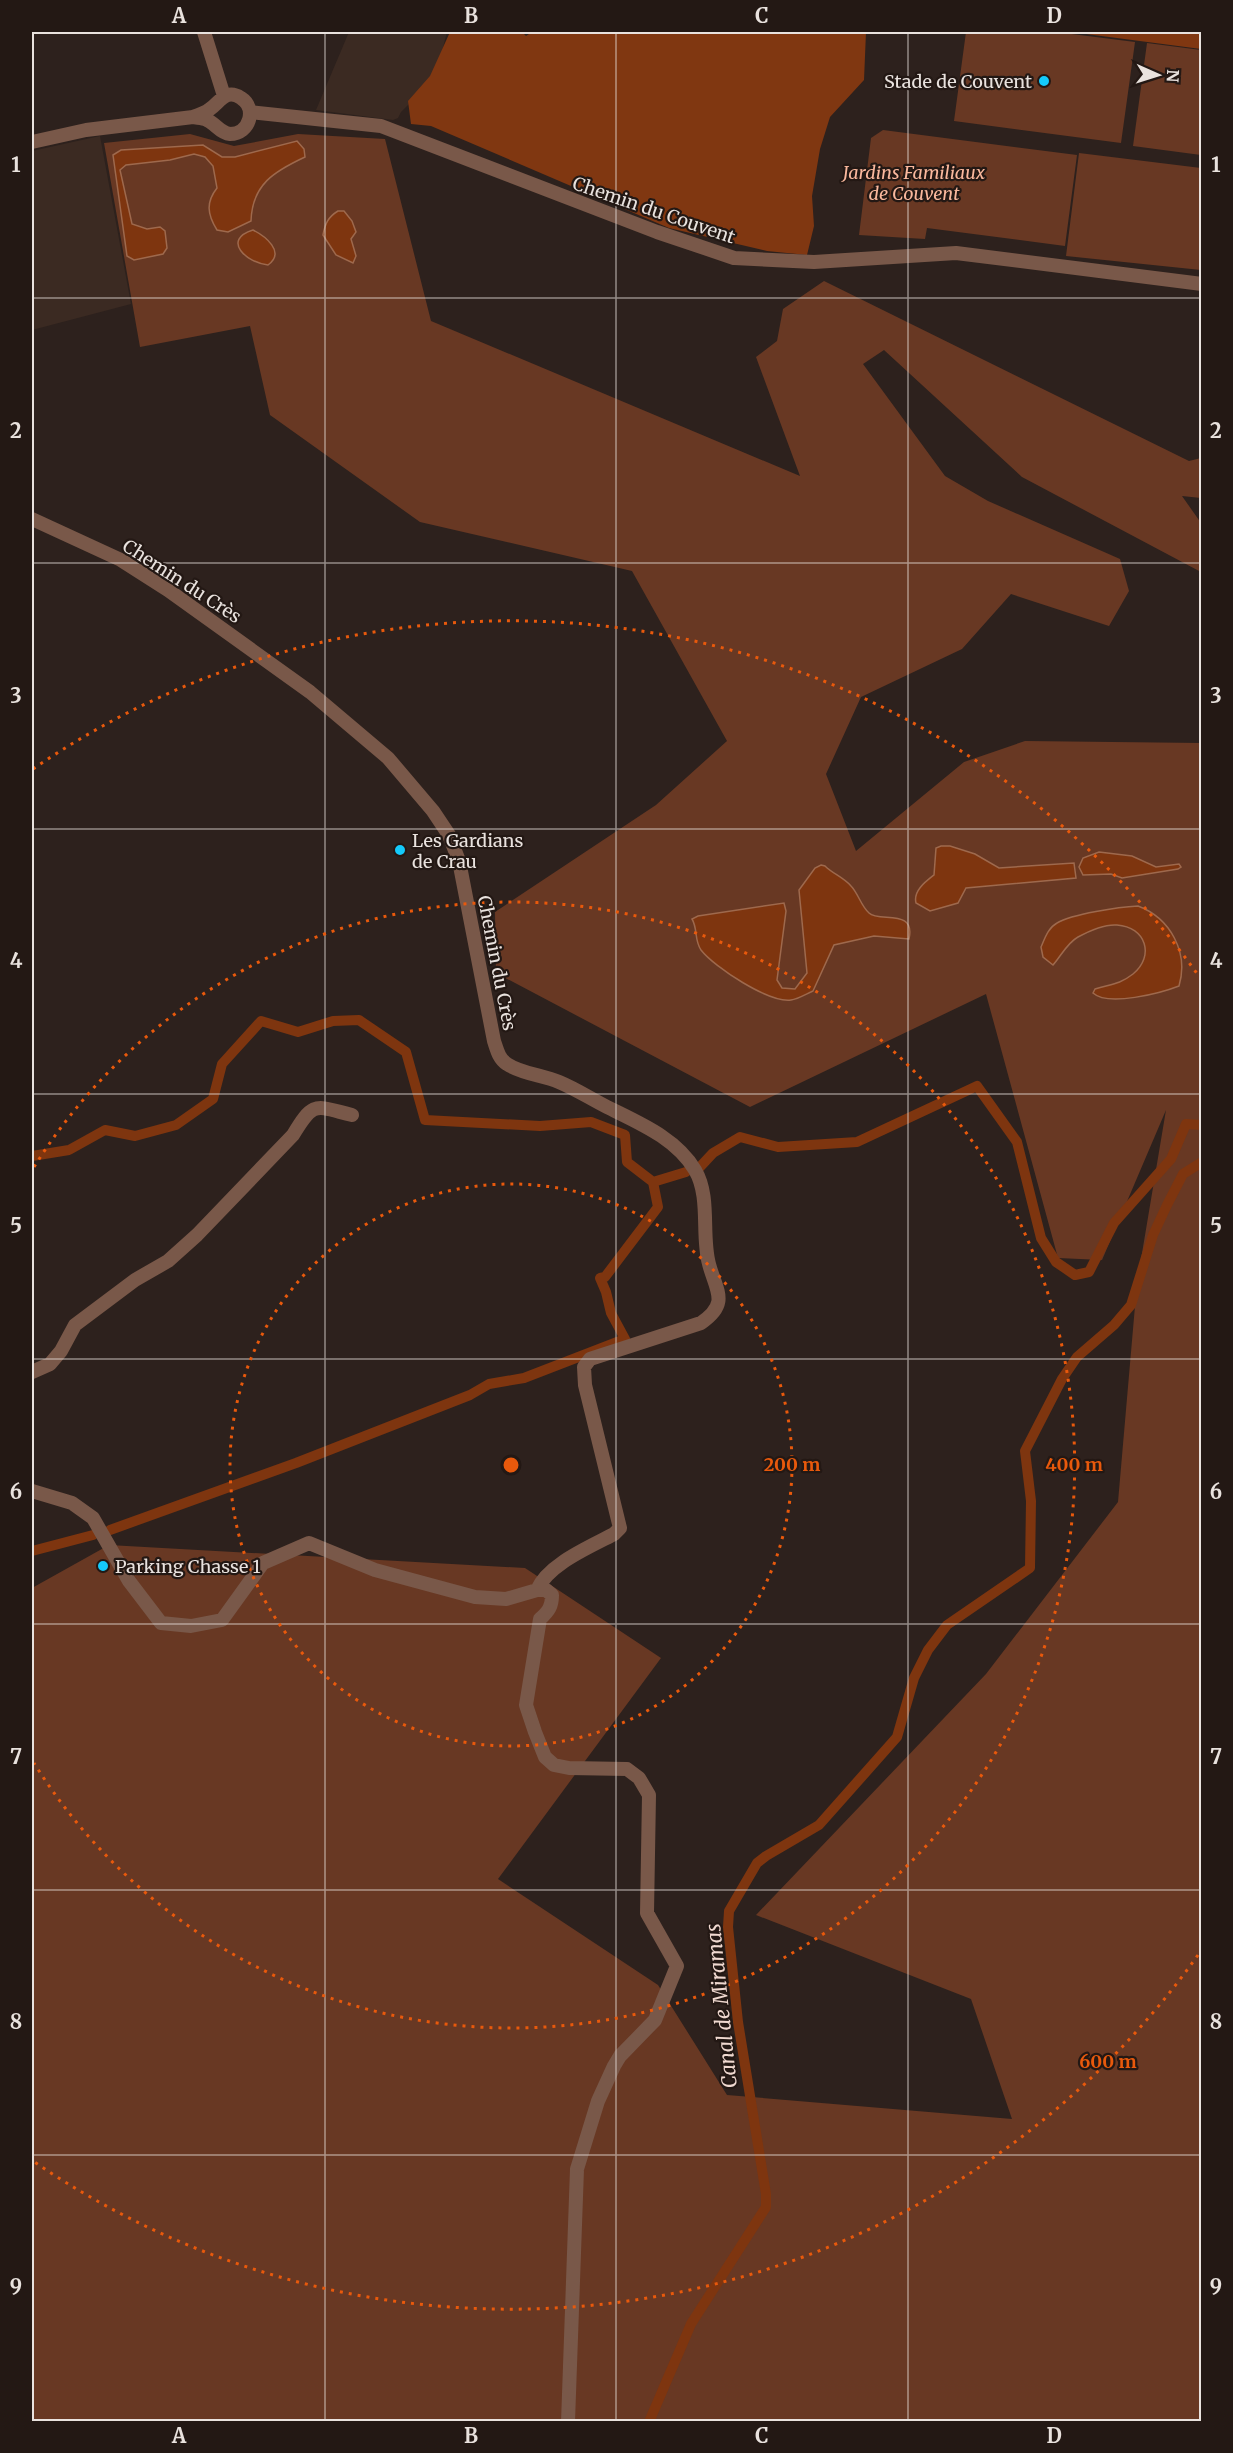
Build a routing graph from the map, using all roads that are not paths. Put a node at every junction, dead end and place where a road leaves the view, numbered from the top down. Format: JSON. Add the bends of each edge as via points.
{"nodes":[{"id":1,"x":204,"y":32,"type":"edge"},
{"id":2,"x":224,"y":96,"type":"junction"},
{"id":3,"x":213,"y":106,"type":"junction"},
{"id":4,"x":250,"y":112,"type":"junction"},
{"id":5,"x":193,"y":117,"type":"junction"},
{"id":6,"x":214,"y":124,"type":"junction"},
{"id":7,"x":32,"y":142,"type":"edge"},
{"id":8,"x":1202,"y":284,"type":"edge"},
{"id":9,"x":32,"y":519,"type":"edge"},
{"id":10,"x":352,"y":1115,"type":"dead end"},
{"id":11,"x":32,"y":1372,"type":"edge"},
{"id":12,"x":32,"y":1491,"type":"edge"},
{"id":13,"x":537,"y":1590,"type":"junction"},
{"id":14,"x":568,"y":2421,"type":"edge"}],
"edges":[{"from":1,"to":2,"type":"street"},
{"from":2,"to":3,"type":"street"},
{"from":2,"to":4,"type":"street","via":[[241,98]]},
{"from":3,"to":5,"type":"street"},
{"from":3,"to":6,"type":"street"},
{"from":4,"to":6,"type":"street","via":[[247,125],[237,133],[224,133]]},
{"from":4,"to":8,"type":"street","name":"Chemin du Couvent","via":[[381,126],[734,258],[814,262],[956,253]]},
{"from":5,"to":6,"type":"street"},
{"from":5,"to":7,"type":"street","via":[[86,130]]},
{"from":9,"to":13,"type":"street","name":"Chemin du Crès","via":[[122,560],[168,590],[310,692],[388,758],[433,811],[449,835],[459,861],[499,1056],[507,1065],[558,1081],[659,1134],[696,1171],[702,1190],[708,1263],[719,1294],[714,1314],[701,1323],[590,1359],[584,1367],[620,1528],[567,1560],[540,1582]]},
{"from":10,"to":11,"type":"street","via":[[311,1109],[293,1135],[197,1235],[168,1261],[135,1280],[75,1325],[50,1364]]},
{"from":12,"to":13,"type":"street","via":[[72,1503],[93,1518],[129,1581],[161,1623],[191,1626],[222,1620],[263,1563],[309,1543],[375,1570],[476,1597],[506,1599]]},
{"from":13,"to":14,"type":"street","via":[[552,1595],[552,1603],[540,1619],[526,1705],[535,1732],[545,1757],[554,1765],[627,1769],[639,1778],[648,1795],[647,1913],[677,1966],[655,2020],[614,2066],[598,2101],[577,2169]]}]}
